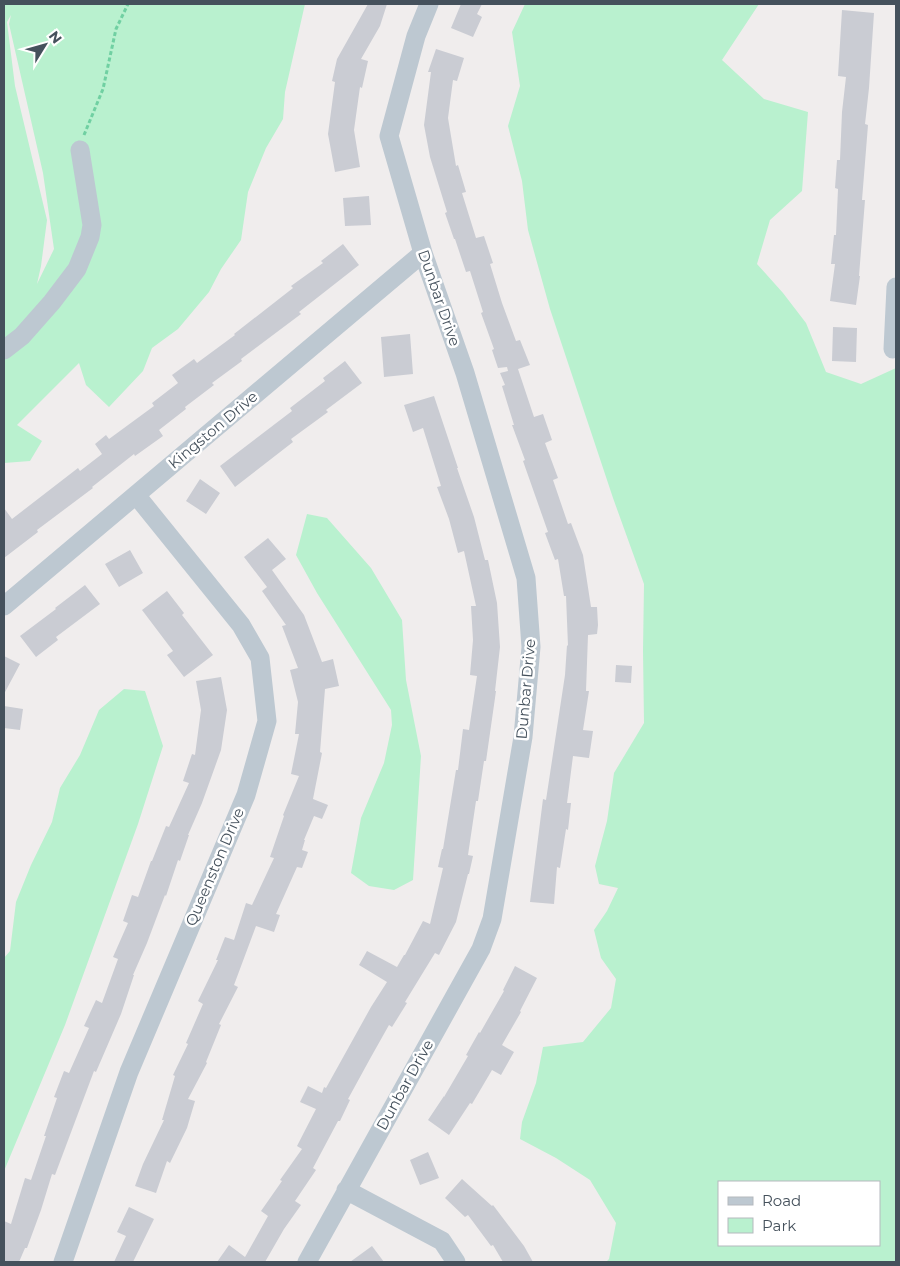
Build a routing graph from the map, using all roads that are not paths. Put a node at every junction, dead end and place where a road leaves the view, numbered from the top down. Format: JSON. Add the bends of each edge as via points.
{"nodes":[{"id":1,"x":429,"y":4,"type":"edge"},
{"id":2,"x":80,"y":150,"type":"road end"},
{"id":3,"x":423,"y":253,"type":"junction"},
{"id":4,"x":896,"y":287,"type":"edge"},
{"id":5,"x":893,"y":349,"type":"dead end"},
{"id":6,"x":4,"y":350,"type":"edge"},
{"id":7,"x":136,"y":495,"type":"junction"},
{"id":8,"x":4,"y":606,"type":"edge"},
{"id":9,"x":346,"y":1190,"type":"junction"},
{"id":10,"x":63,"y":1262,"type":"edge"},
{"id":11,"x":307,"y":1262,"type":"edge"},
{"id":12,"x":456,"y":1262,"type":"edge"}],
"edges":[{"from":1,"to":3,"type":"street","name":"Dunbar Drive","via":[[416,36],[389,136]]},
{"from":2,"to":6,"type":"street","via":[[92,225],[90,237],[77,269],[52,302],[22,336]]},
{"from":3,"to":7,"type":"street","name":"Kingston Drive"},
{"from":3,"to":9,"type":"street","name":"Dunbar Drive","via":[[465,373],[526,578],[531,647],[523,737],[492,919],[481,949]]},
{"from":4,"to":5,"type":"street"},
{"from":7,"to":8,"type":"street","name":"Kingston Drive"},
{"from":7,"to":10,"type":"street","name":"Queenston Drive","via":[[241,625],[256,650],[260,658],[267,721],[246,795],[129,1072]]},
{"from":9,"to":11,"type":"street","name":"Dunbar Drive"},
{"from":9,"to":12,"type":"street","via":[[442,1241]]}]}
